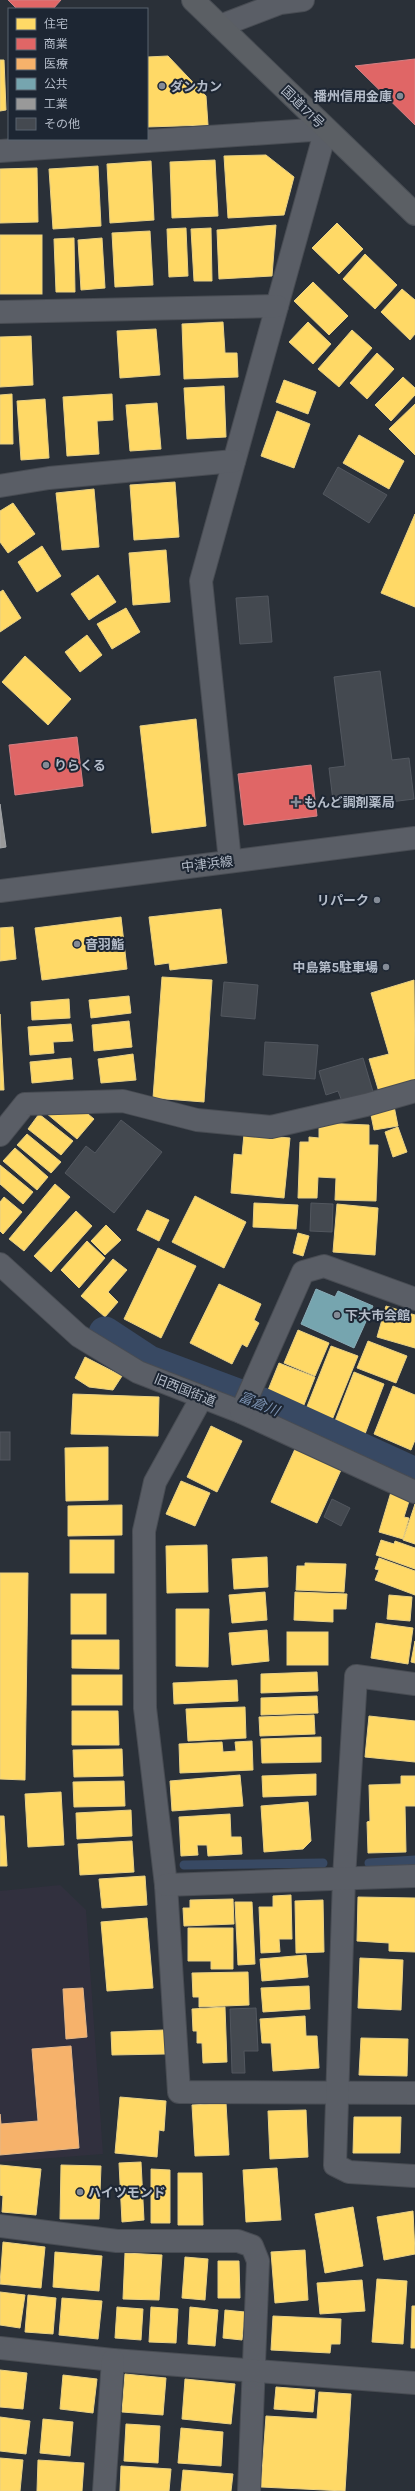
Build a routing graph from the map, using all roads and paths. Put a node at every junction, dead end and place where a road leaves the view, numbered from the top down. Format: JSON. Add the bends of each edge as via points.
{"nodes":[{"id":1,"x":192,"y":0,"type":"edge"},
{"id":2,"x":303,"y":0,"type":"edge"},
{"id":3,"x":220,"y":26,"type":"junction"},
{"id":4,"x":326,"y":129,"type":"junction"},
{"id":5,"x":0,"y":150,"type":"edge"},
{"id":6,"x":415,"y":214,"type":"edge"},
{"id":7,"x":277,"y":306,"type":"junction"},
{"id":8,"x":0,"y":312,"type":"edge"},
{"id":9,"x":234,"y":461,"type":"junction"},
{"id":10,"x":0,"y":486,"type":"edge"},
{"id":11,"x":415,"y":838,"type":"edge"},
{"id":12,"x":230,"y":861,"type":"junction"},
{"id":13,"x":0,"y":891,"type":"edge"},
{"id":14,"x":415,"y":1091,"type":"edge"},
{"id":15,"x":0,"y":1135,"type":"edge"},
{"id":16,"x":0,"y":1264,"type":"edge"},
{"id":17,"x":415,"y":1299,"type":"edge"},
{"id":18,"x":202,"y":1397,"type":"junction"},
{"id":19,"x":245,"y":1404,"type":"junction"},
{"id":20,"x":415,"y":1492,"type":"edge"},
{"id":21,"x":415,"y":1684,"type":"edge"},
{"id":22,"x":415,"y":1876,"type":"edge"},
{"id":23,"x":344,"y":1878,"type":"junction"},
{"id":24,"x":166,"y":1885,"type":"junction"},
{"id":25,"x":337,"y":2092,"type":"junction"},
{"id":26,"x":415,"y":2093,"type":"edge"},
{"id":27,"x":415,"y":2176,"type":"edge"},
{"id":28,"x":0,"y":2226,"type":"edge"},
{"id":29,"x":0,"y":2348,"type":"edge"},
{"id":30,"x":113,"y":2360,"type":"junction"},
{"id":31,"x":253,"y":2369,"type":"junction"},
{"id":32,"x":415,"y":2383,"type":"edge"},
{"id":33,"x":104,"y":2491,"type":"edge"},
{"id":34,"x":249,"y":2491,"type":"edge"}],
"edges":[{"from":1,"to":3,"type":"highway","name":"国道171号"},
{"from":2,"to":3,"type":"street","via":[[280,3]]},
{"from":3,"to":4,"type":"highway","name":"国道171号"},
{"from":4,"to":5,"type":"street"},
{"from":4,"to":6,"type":"highway","name":"国道171号"},
{"from":4,"to":7,"type":"street"},
{"from":7,"to":8,"type":"street"},
{"from":7,"to":9,"type":"street"},
{"from":9,"to":10,"type":"street","via":[[49,478]]},
{"from":9,"to":12,"type":"street","via":[[201,581]]},
{"from":11,"to":12,"type":"street","name":"中津浜線"},
{"from":12,"to":13,"type":"street","name":"中津浜線"},
{"from":14,"to":15,"type":"street","via":[[366,1106],[271,1127],[197,1120],[123,1101],[25,1104]]},
{"from":16,"to":18,"type":"street","name":"旧西国街道","via":[[79,1336],[138,1372]]},
{"from":17,"to":19,"type":"street","via":[[324,1266],[303,1272]]},
{"from":18,"to":19,"type":"street","name":"旧西国街道"},
{"from":18,"to":24,"type":"street","via":[[155,1482],[144,1530],[145,1708]]},
{"from":19,"to":20,"type":"street","name":"旧西国街道"},
{"from":21,"to":23,"type":"street","via":[[356,1676]]},
{"from":22,"to":23,"type":"street"},
{"from":23,"to":24,"type":"street"},
{"from":23,"to":25,"type":"street"},
{"from":24,"to":25,"type":"street","via":[[179,2092]]},
{"from":25,"to":26,"type":"street"},
{"from":25,"to":27,"type":"street","via":[[335,2165],[349,2172]]},
{"from":28,"to":31,"type":"street","via":[[116,2241],[238,2240],[252,2246],[258,2261]]},
{"from":29,"to":30,"type":"street"},
{"from":30,"to":31,"type":"street"},
{"from":30,"to":33,"type":"street"},
{"from":31,"to":32,"type":"street"},
{"from":31,"to":34,"type":"street"}]}
